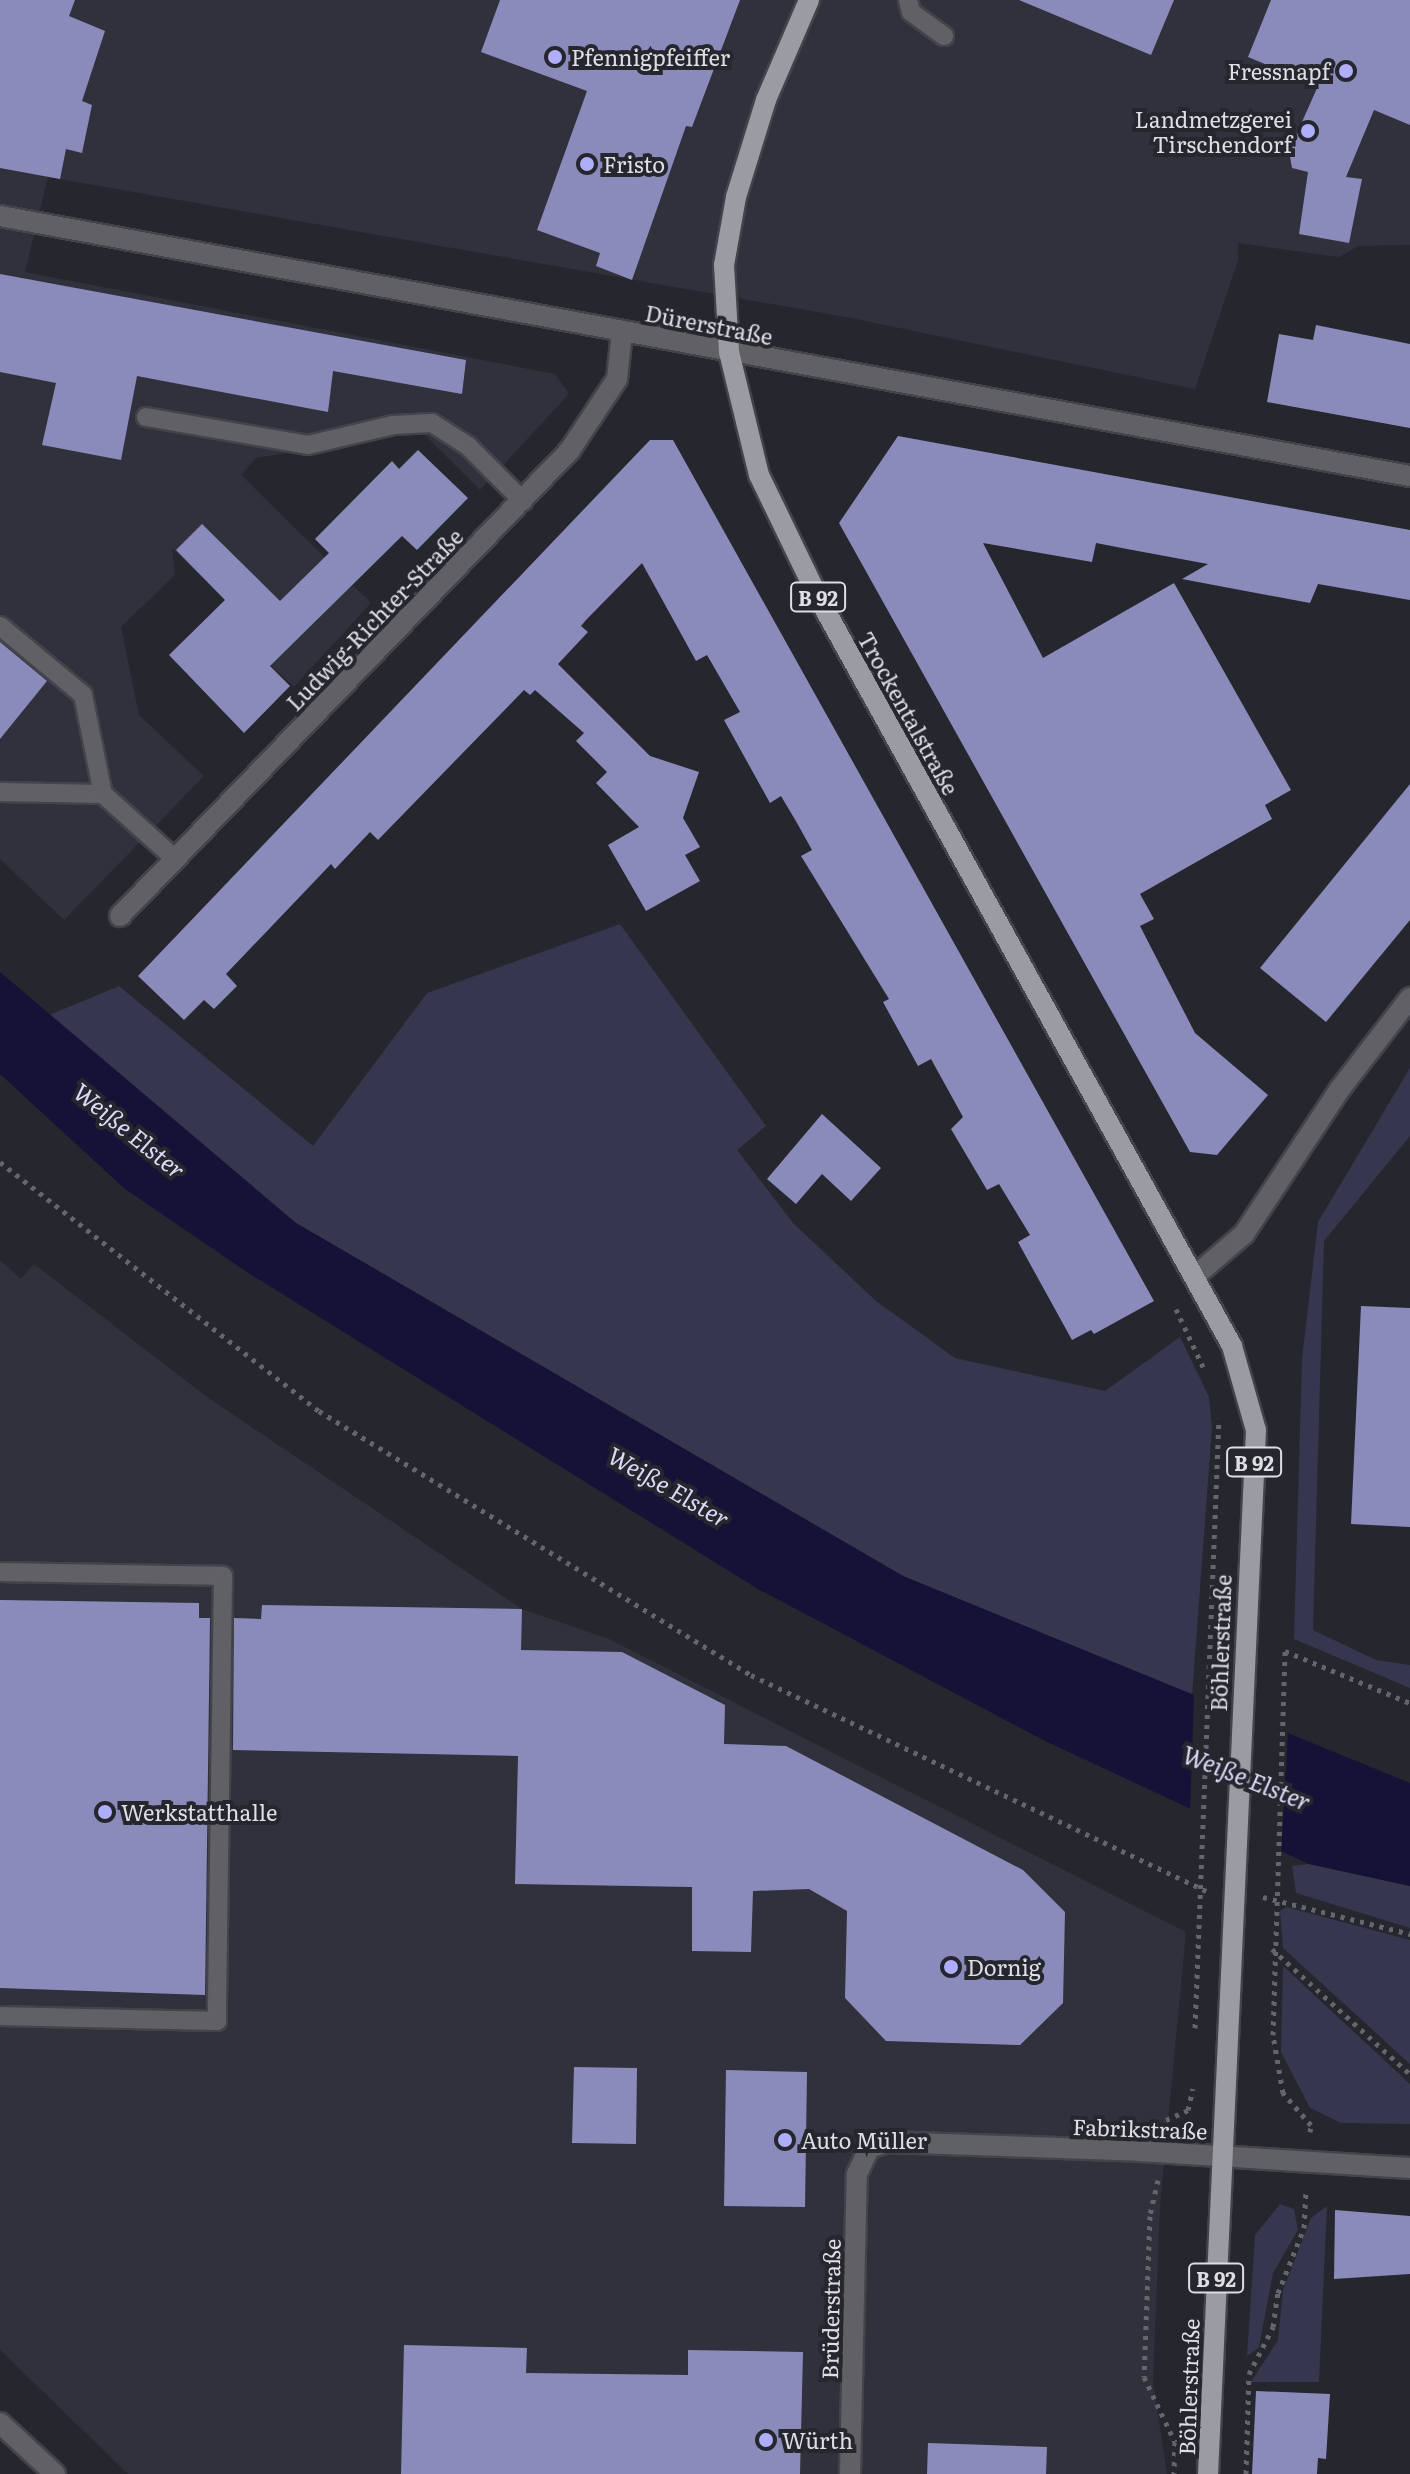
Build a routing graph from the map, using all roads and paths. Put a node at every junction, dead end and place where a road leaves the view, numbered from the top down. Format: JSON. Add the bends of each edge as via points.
{"nodes":[{"id":1,"x":809,"y":0,"type":"edge"},
{"id":2,"x":908,"y":0,"type":"edge"},
{"id":3,"x":944,"y":36,"type":"dead end"},
{"id":4,"x":0,"y":216,"type":"edge"},
{"id":5,"x":622,"y":332,"type":"junction"},
{"id":6,"x":729,"y":352,"type":"junction"},
{"id":7,"x":146,"y":417,"type":"dead end"},
{"id":8,"x":1410,"y":476,"type":"edge"},
{"id":9,"x":523,"y":501,"type":"junction"},
{"id":10,"x":0,"y":626,"type":"edge"},
{"id":11,"x":0,"y":792,"type":"edge"},
{"id":12,"x":103,"y":794,"type":"junction"},
{"id":13,"x":174,"y":858,"type":"junction"},
{"id":14,"x":120,"y":916,"type":"dead end"},
{"id":15,"x":1410,"y":998,"type":"edge"},
{"id":16,"x":0,"y":1162,"type":"edge"},
{"id":17,"x":1195,"y":1276,"type":"junction"},
{"id":18,"x":1206,"y":1373,"type":"dead end"},
{"id":19,"x":1217,"y":1406,"type":"dead end"},
{"id":20,"x":0,"y":1572,"type":"edge"},
{"id":21,"x":1410,"y":1703,"type":"edge"},
{"id":22,"x":1200,"y":1890,"type":"junction"},
{"id":23,"x":1238,"y":1890,"type":"junction"},
{"id":24,"x":1274,"y":1899,"type":"junction"},
{"id":25,"x":1410,"y":1934,"type":"edge"},
{"id":26,"x":1272,"y":1949,"type":"dead end"},
{"id":27,"x":0,"y":2016,"type":"edge"},
{"id":28,"x":1195,"y":2038,"type":"dead end"},
{"id":29,"x":1410,"y":2074,"type":"edge"},
{"id":30,"x":1195,"y":2080,"type":"dead end"},
{"id":31,"x":869,"y":2148,"type":"joint"},
{"id":32,"x":1159,"y":2152,"type":"junction"},
{"id":33,"x":1221,"y":2155,"type":"junction"},
{"id":34,"x":1410,"y":2168,"type":"edge"},
{"id":35,"x":0,"y":2423,"type":"edge"},
{"id":36,"x":55,"y":2474,"type":"edge"},
{"id":37,"x":850,"y":2474,"type":"edge"},
{"id":38,"x":1174,"y":2474,"type":"edge"},
{"id":39,"x":1208,"y":2474,"type":"edge"}],
"edges":[{"from":1,"to":6,"type":"main road","name":"Trockentalstraße","number":"B 92","via":[[766,100],[736,197],[724,265]]},
{"from":2,"to":3,"type":"lane","via":[[911,12]]},
{"from":4,"to":5,"type":"street","name":"Dürerstraße"},
{"from":5,"to":6,"type":"street","name":"Dürerstraße"},
{"from":5,"to":9,"type":"street","name":"Ludwig-Richter-Straße","via":[[617,379],[596,417]]},
{"from":6,"to":8,"type":"street","name":"Dürerstraße"},
{"from":6,"to":17,"type":"main road","name":"Trockentalstraße","number":"B 92","via":[[759,475],[819,599]]},
{"from":7,"to":9,"type":"lane","via":[[308,445],[393,425],[432,423],[468,446]]},
{"from":9,"to":13,"type":"street","name":"Ludwig-Richter-Straße"},
{"from":10,"to":12,"type":"lane","via":[[83,695]]},
{"from":11,"to":12,"type":"lane"},
{"from":12,"to":13,"type":"lane"},
{"from":13,"to":14,"type":"street","name":"Ludwig-Richter-Straße"},
{"from":15,"to":17,"type":"street","via":[[1340,1089],[1244,1234]]},
{"from":16,"to":22,"type":"path","via":[[319,1411],[751,1675]]},
{"from":17,"to":18,"type":"path","via":[[1174,1314]]},
{"from":17,"to":23,"type":"main road","name":"Böhlerstraße","number":"B 92","via":[[1232,1346],[1256,1430],[1242,1660]]},
{"from":19,"to":22,"type":"path"},
{"from":20,"to":27,"type":"lane","via":[[223,1576],[217,2021]]},
{"from":21,"to":24,"type":"path","via":[[1285,1651]]},
{"from":22,"to":23,"type":"path"},
{"from":22,"to":28,"type":"path"},
{"from":23,"to":24,"type":"path"},
{"from":23,"to":33,"type":"main road","name":"Böhlerstraße","number":"B 92"},
{"from":24,"to":25,"type":"path"},
{"from":26,"to":29,"type":"path"},
{"from":30,"to":32,"type":"path","via":[[1188,2110],[1159,2122]]},
{"from":31,"to":32,"type":"street","name":"Fabrikstraße","via":[[887,2142]]},
{"from":31,"to":37,"type":"street","name":"Brüderstraße","via":[[857,2174]]},
{"from":32,"to":33,"type":"street","name":"Fabrikstraße"},
{"from":32,"to":38,"type":"path","via":[[1158,2188],[1150,2216],[1144,2377],[1175,2442]]},
{"from":33,"to":34,"type":"street","name":"Fabrikstraße"},
{"from":33,"to":39,"type":"main road","name":"Böhlerstraße","number":"B 92"},
{"from":35,"to":36,"type":"street"}]}
